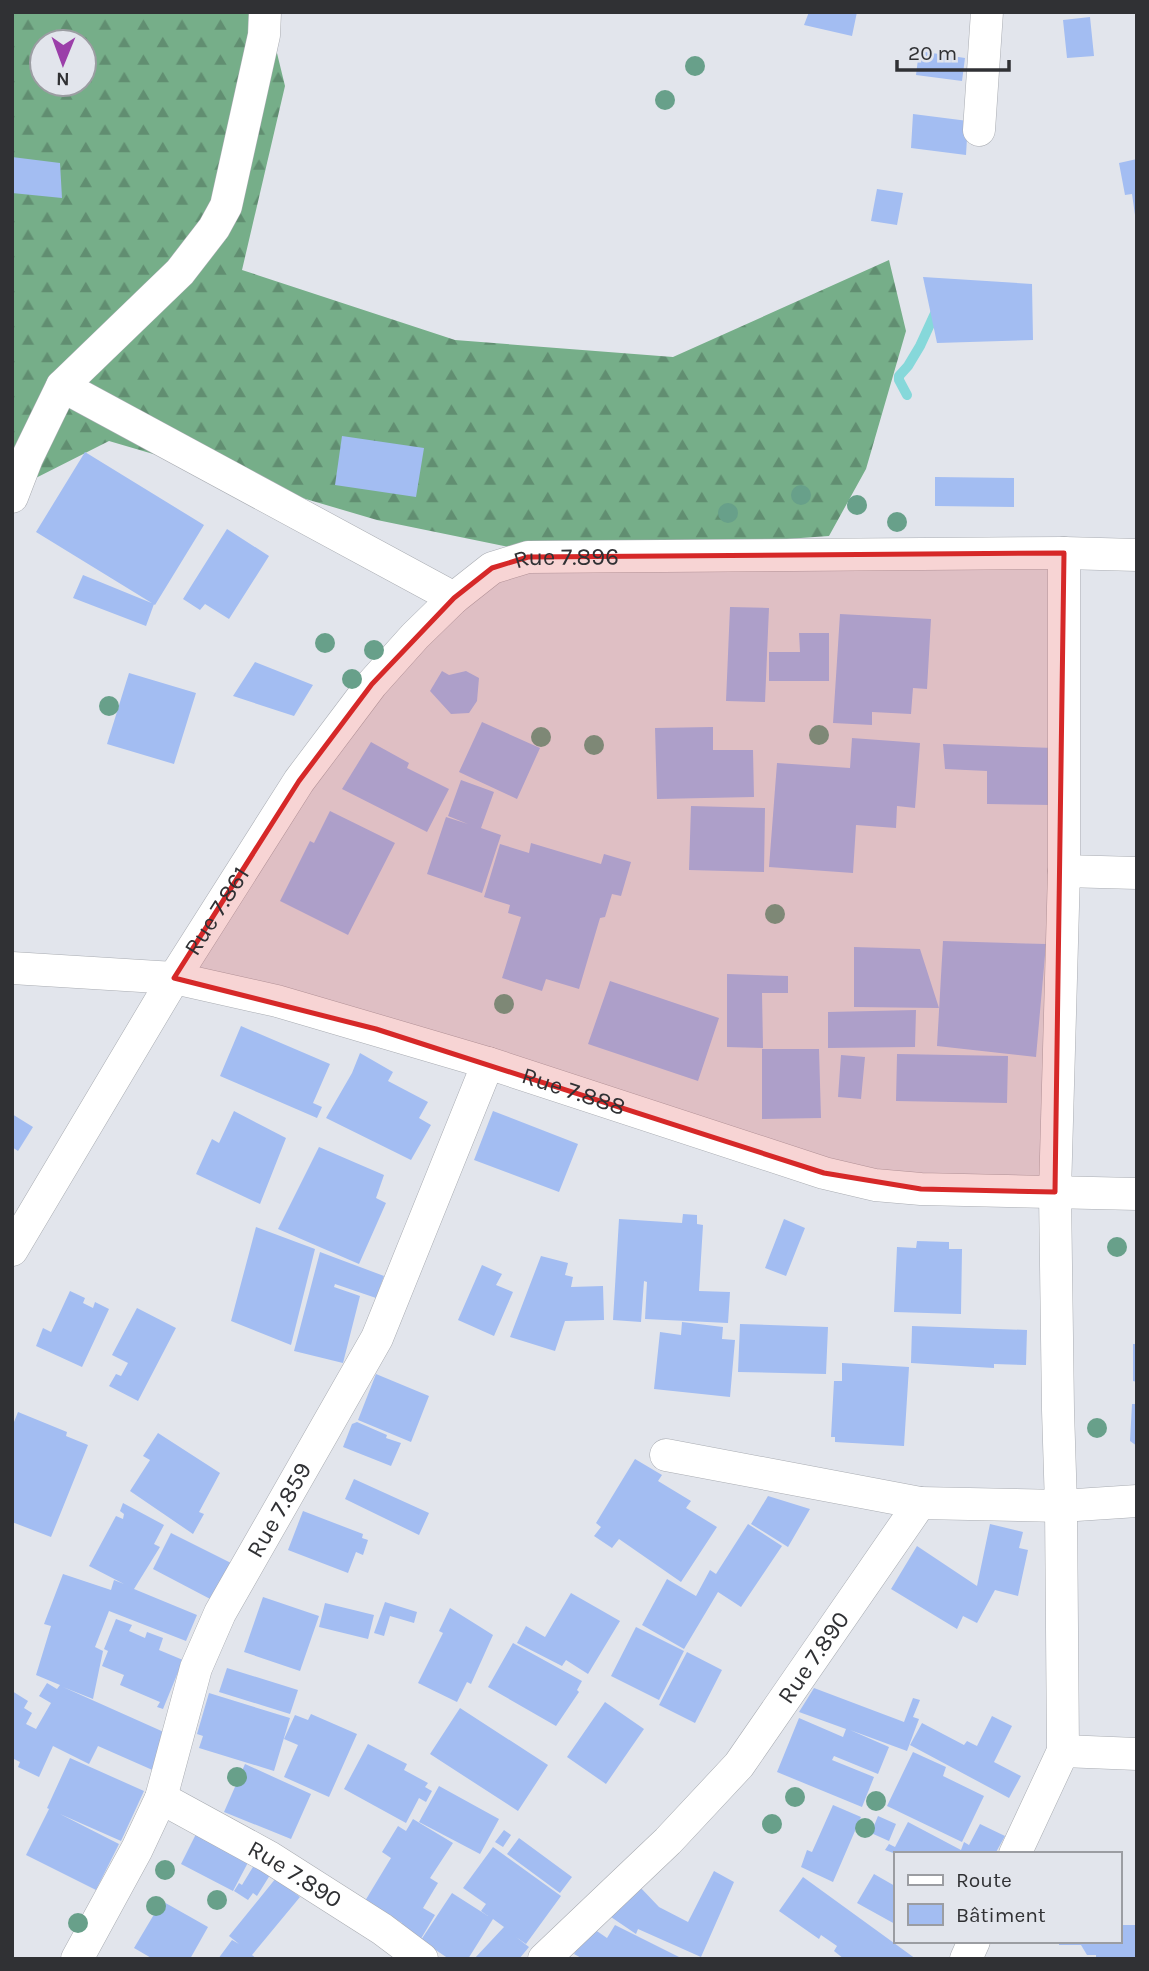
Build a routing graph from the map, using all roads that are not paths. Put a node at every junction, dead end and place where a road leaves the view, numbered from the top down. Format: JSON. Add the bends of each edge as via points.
{"nodes":[{"id":1,"x":265,"y":12,"type":"edge"},
{"id":2,"x":987,"y":12,"type":"edge"},
{"id":3,"x":979,"y":130,"type":"dead end"},
{"id":4,"x":62,"y":386,"type":"junction"},
{"id":5,"x":12,"y":497,"type":"edge"},
{"id":6,"x":1065,"y":553,"type":"junction"},
{"id":7,"x":1137,"y":555,"type":"edge"},
{"id":8,"x":454,"y":598,"type":"junction"},
{"id":9,"x":1064,"y":871,"type":"junction"},
{"id":10,"x":1137,"y":873,"type":"edge"},
{"id":11,"x":12,"y":968,"type":"edge"},
{"id":12,"x":174,"y":978,"type":"junction"},
{"id":13,"x":488,"y":1063,"type":"junction"},
{"id":14,"x":1055,"y":1192,"type":"junction"},
{"id":15,"x":1137,"y":1194,"type":"edge"},
{"id":16,"x":12,"y":1250,"type":"edge"},
{"id":17,"x":666,"y":1455,"type":"dead end"},
{"id":18,"x":1137,"y":1501,"type":"edge"},
{"id":19,"x":920,"y":1503,"type":"junction"},
{"id":20,"x":1062,"y":1506,"type":"junction"},
{"id":21,"x":1063,"y":1751,"type":"junction"},
{"id":22,"x":1137,"y":1754,"type":"edge"},
{"id":23,"x":161,"y":1798,"type":"junction"},
{"id":24,"x":1016,"y":1852,"type":"edge"},
{"id":25,"x":973,"y":1943,"type":"edge"},
{"id":26,"x":78,"y":1959,"type":"edge"},
{"id":27,"x":422,"y":1959,"type":"edge"},
{"id":28,"x":544,"y":1959,"type":"edge"},
{"id":29,"x":966,"y":1959,"type":"edge"}],
"edges":[{"from":1,"to":4,"type":"street","via":[[264,35],[226,206],[180,272]]},
{"from":2,"to":3,"type":"street"},
{"from":4,"to":5,"type":"street"},
{"from":4,"to":8,"type":"street"},
{"from":6,"to":7,"type":"street","name":"Rue 7.896"},
{"from":6,"to":8,"type":"street","name":"Rue 7.896","via":[[528,557],[492,568]]},
{"from":6,"to":9,"type":"street"},
{"from":8,"to":12,"type":"street","name":"Rue 7.861","via":[[372,684],[299,781]]},
{"from":9,"to":10,"type":"street"},
{"from":9,"to":14,"type":"street"},
{"from":11,"to":12,"type":"street","name":"Rue 7.888"},
{"from":12,"to":13,"type":"street","name":"Rue 7.888","via":[[277,1001]]},
{"from":12,"to":16,"type":"street","name":"Rue 7.861"},
{"from":13,"to":14,"type":"street","name":"Rue 7.888","via":[[824,1174],[920,1189]]},
{"from":13,"to":23,"type":"street","name":"Rue 7.859","via":[[377,1338],[219,1613],[196,1668]]},
{"from":14,"to":15,"type":"street","name":"Rue 7.888"},
{"from":14,"to":20,"type":"street"},
{"from":17,"to":19,"type":"street"},
{"from":18,"to":20,"type":"street"},
{"from":19,"to":20,"type":"street"},
{"from":19,"to":28,"type":"street","name":"Rue 7.890","via":[[739,1765],[668,1841]]},
{"from":20,"to":21,"type":"street"},
{"from":21,"to":22,"type":"street"},
{"from":21,"to":24,"type":"street"},
{"from":23,"to":26,"type":"street","name":"Rue 7.859"},
{"from":23,"to":27,"type":"street","name":"Rue 7.890","via":[[269,1857]]},
{"from":25,"to":29,"type":"street"}]}
